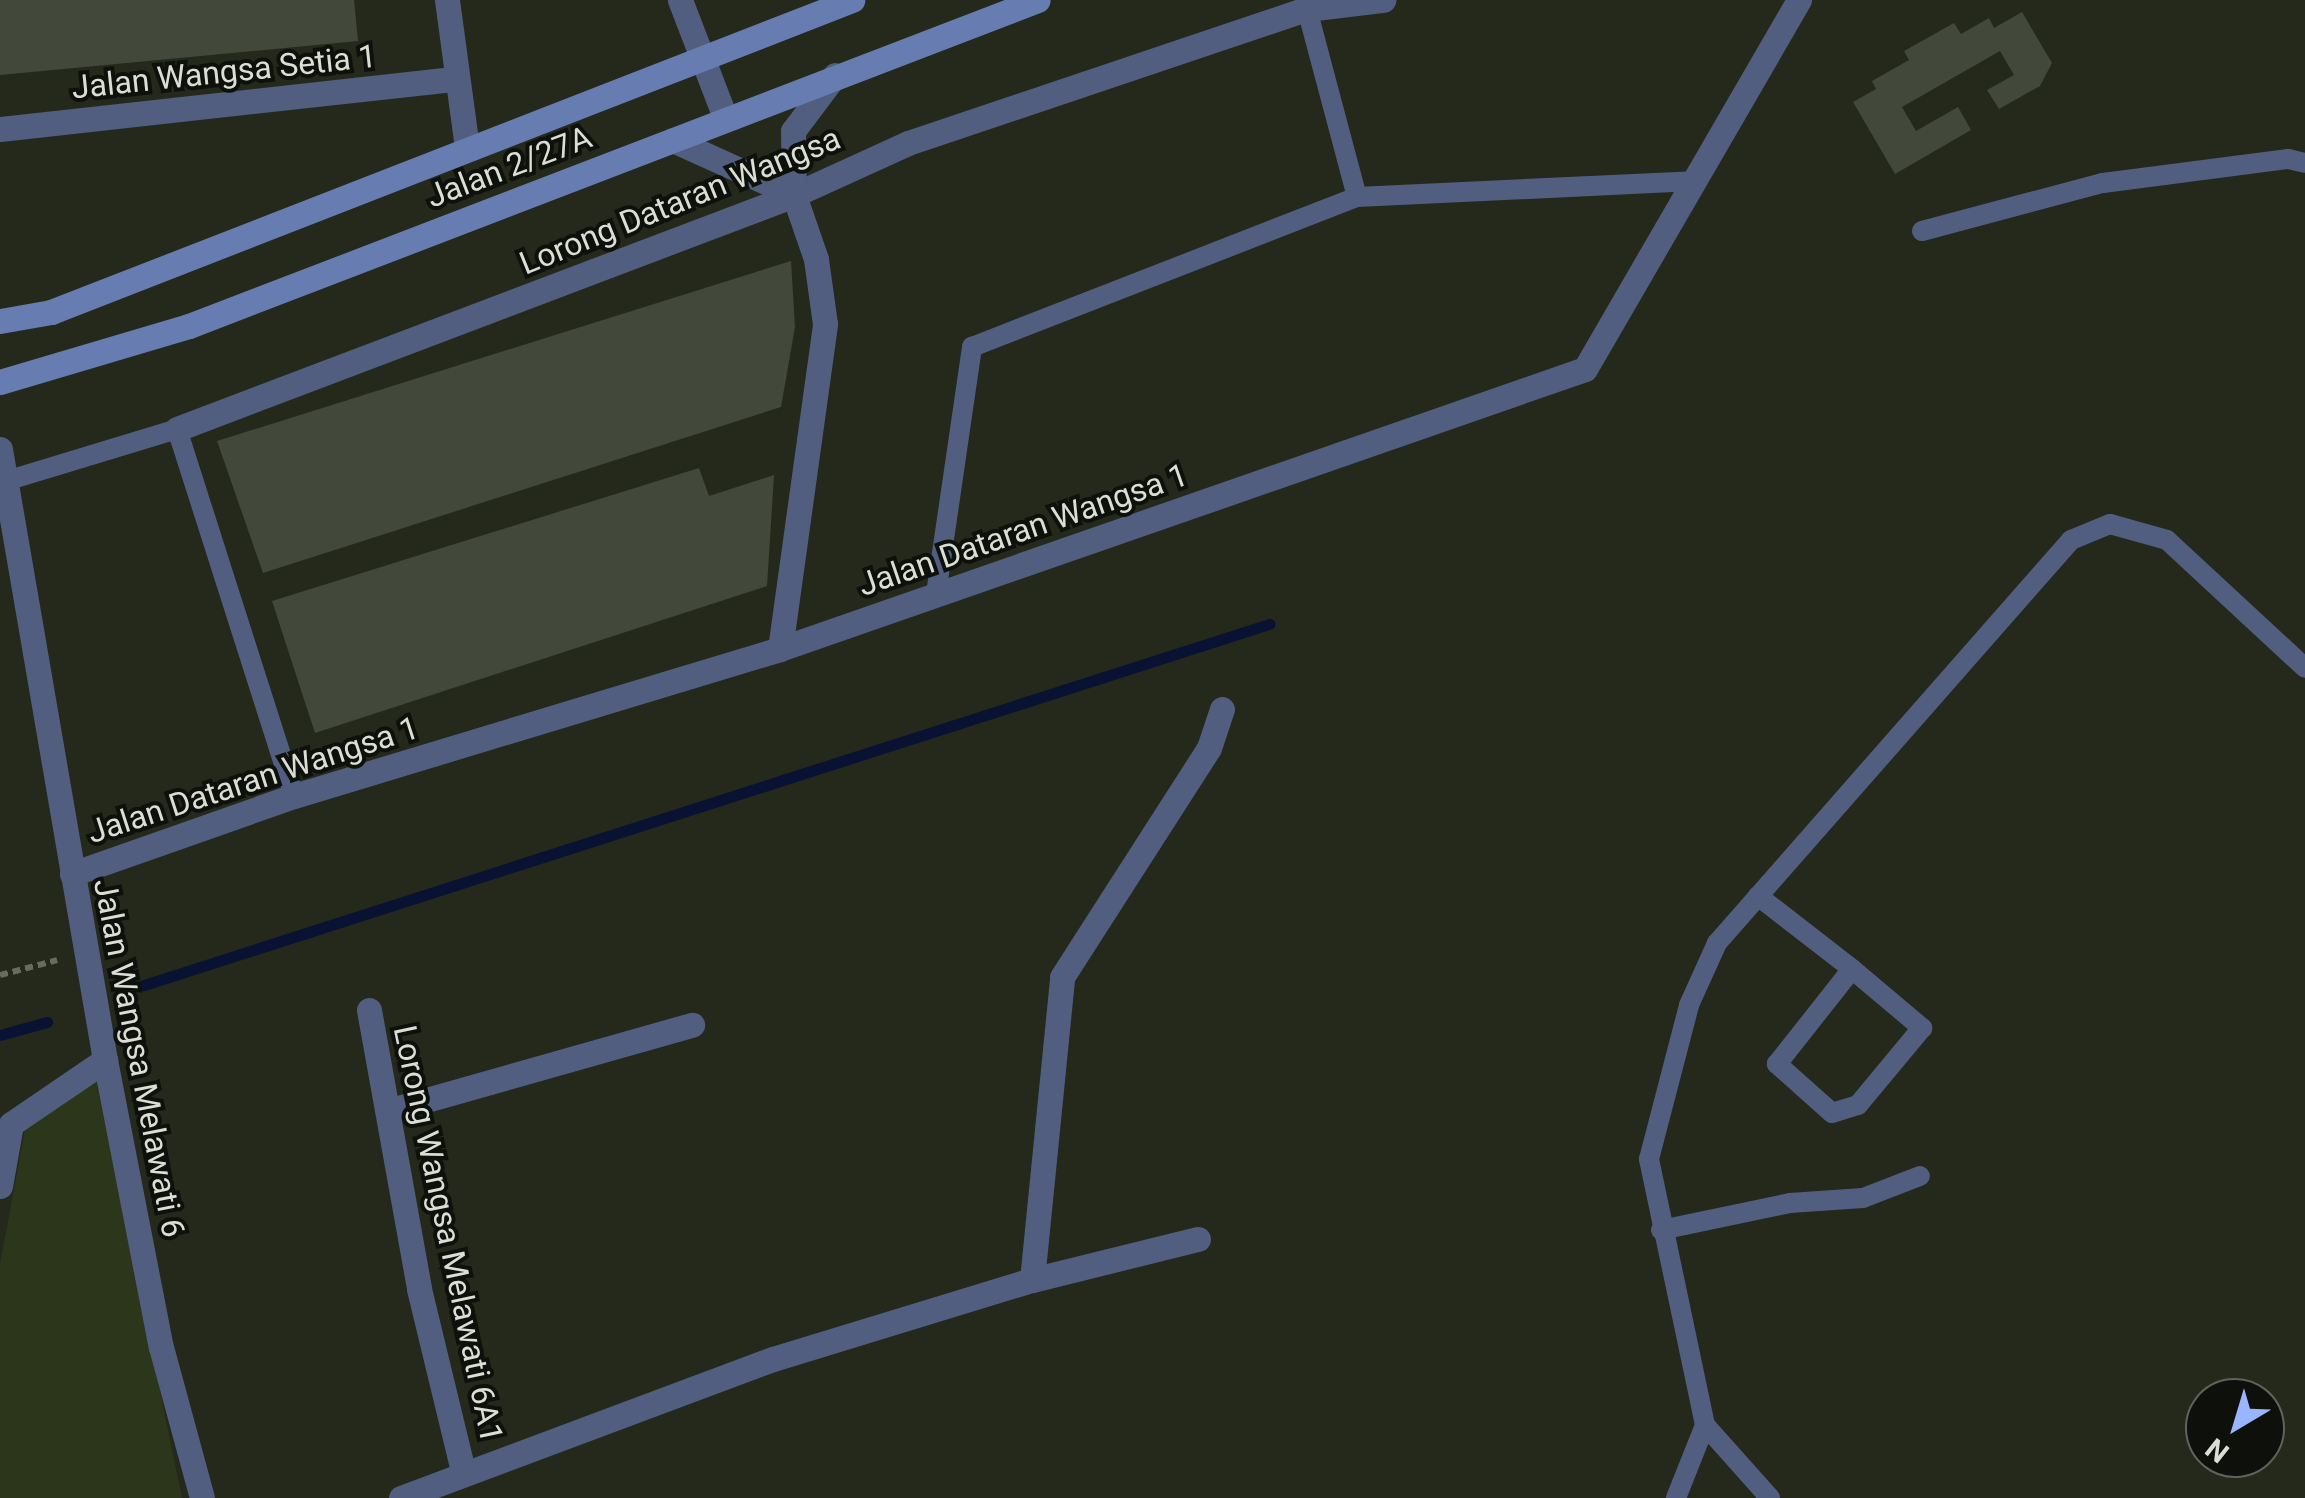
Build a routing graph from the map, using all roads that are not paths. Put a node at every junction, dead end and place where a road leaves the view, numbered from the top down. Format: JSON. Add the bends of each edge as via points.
{"nodes":[{"id":1,"x":447,"y":0,"type":"edge"},
{"id":2,"x":680,"y":0,"type":"edge"},
{"id":3,"x":852,"y":0,"type":"edge"},
{"id":4,"x":1038,"y":0,"type":"edge"},
{"id":5,"x":1384,"y":0,"type":"edge"},
{"id":6,"x":1799,"y":0,"type":"edge"},
{"id":7,"x":1307,"y":9,"type":"junction"},
{"id":8,"x":701,"y":58,"type":"junction"},
{"id":9,"x":835,"y":75,"type":"junction"},
{"id":10,"x":454,"y":79,"type":"junction"},
{"id":11,"x":725,"y":117,"type":"junction"},
{"id":12,"x":0,"y":129,"type":"edge"},
{"id":13,"x":673,"y":140,"type":"junction"},
{"id":14,"x":467,"y":147,"type":"junction"},
{"id":15,"x":2305,"y":163,"type":"edge"},
{"id":16,"x":1694,"y":180,"type":"junction"},
{"id":17,"x":794,"y":195,"type":"junction"},
{"id":18,"x":1357,"y":197,"type":"junction"},
{"id":19,"x":1922,"y":231,"type":"dead end"},
{"id":20,"x":0,"y":321,"type":"edge"},
{"id":21,"x":0,"y":382,"type":"edge"},
{"id":22,"x":177,"y":429,"type":"junction"},
{"id":23,"x":0,"y":450,"type":"edge"},
{"id":24,"x":6,"y":481,"type":"junction"},
{"id":25,"x":936,"y":594,"type":"junction"},
{"id":26,"x":780,"y":649,"type":"junction"},
{"id":27,"x":2305,"y":668,"type":"edge"},
{"id":28,"x":1222,"y":708,"type":"dead end"},
{"id":29,"x":294,"y":796,"type":"junction"},
{"id":30,"x":72,"y":874,"type":"junction"},
{"id":31,"x":1758,"y":896,"type":"junction"},
{"id":32,"x":1852,"y":969,"type":"junction"},
{"id":33,"x":368,"y":1010,"type":"dead end"},
{"id":34,"x":692,"y":1025,"type":"dead end"},
{"id":35,"x":104,"y":1060,"type":"junction"},
{"id":36,"x":391,"y":1110,"type":"junction"},
{"id":37,"x":1920,"y":1176,"type":"dead end"},
{"id":38,"x":0,"y":1186,"type":"edge"},
{"id":39,"x":1660,"y":1230,"type":"junction"},
{"id":40,"x":1198,"y":1239,"type":"dead end"},
{"id":41,"x":1032,"y":1280,"type":"junction"},
{"id":42,"x":1706,"y":1424,"type":"junction"},
{"id":43,"x":463,"y":1470,"type":"junction"},
{"id":44,"x":202,"y":1498,"type":"edge"},
{"id":45,"x":402,"y":1498,"type":"edge"},
{"id":46,"x":1676,"y":1498,"type":"edge"},
{"id":47,"x":1770,"y":1498,"type":"edge"}],
"edges":[{"from":1,"to":10,"type":"street"},
{"from":2,"to":8,"type":"street"},
{"from":3,"to":8,"type":"main road","name":"Jalan 2/27A"},
{"from":4,"to":9,"type":"main road","name":"Jalan 2/27A"},
{"from":5,"to":7,"type":"street","name":"Lorong Dataran Wangsa"},
{"from":6,"to":16,"type":"street","name":"Jalan Dataran Wangsa 1"},
{"from":7,"to":17,"type":"street","name":"Lorong Dataran Wangsa","via":[[908,143]]},
{"from":7,"to":18,"type":"lane"},
{"from":8,"to":11,"type":"street"},
{"from":8,"to":14,"type":"main road","name":"Jalan 2/27A"},
{"from":9,"to":11,"type":"main road","name":"Jalan 2/27A"},
{"from":9,"to":17,"type":"street","via":[[793,131]]},
{"from":10,"to":12,"type":"street","name":"Jalan Wangsa Setia 1"},
{"from":10,"to":14,"type":"street"},
{"from":11,"to":13,"type":"main road","name":"Jalan 2/27A"},
{"from":13,"to":17,"type":"street"},
{"from":13,"to":21,"type":"main road","name":"Jalan 2/27A","via":[[188,326]]},
{"from":14,"to":20,"type":"main road","name":"Jalan 2/27A","via":[[51,312]]},
{"from":15,"to":19,"type":"lane","via":[[2288,159],[2104,182]]},
{"from":16,"to":18,"type":"lane"},
{"from":16,"to":25,"type":"street","name":"Jalan Dataran Wangsa 1","via":[[1585,369]]},
{"from":17,"to":22,"type":"street","name":"Lorong Dataran Wangsa"},
{"from":17,"to":26,"type":"street","via":[[816,258],[824,324]]},
{"from":18,"to":25,"type":"lane","via":[[972,347]]},
{"from":22,"to":24,"type":"lane","name":"Lorong Dataran Wangsa"},
{"from":22,"to":29,"type":"lane"},
{"from":23,"to":24,"type":"street","name":"Jalan Wangsa Melawati 6"},
{"from":24,"to":30,"type":"street","name":"Jalan Wangsa Melawati 6"},
{"from":25,"to":26,"type":"street","name":"Jalan Dataran Wangsa 1"},
{"from":26,"to":29,"type":"street","name":"Jalan Dataran Wangsa 1"},
{"from":27,"to":31,"type":"lane","via":[[2167,540],[2110,524],[2084,534],[2032,582]]},
{"from":28,"to":41,"type":"street","via":[[1209,748],[1062,976]]},
{"from":29,"to":30,"type":"street","name":"Jalan Dataran Wangsa 1"},
{"from":30,"to":35,"type":"street","name":"Jalan Wangsa Melawati 6"},
{"from":31,"to":32,"type":"lane"},
{"from":31,"to":39,"type":"lane","via":[[1717,944],[1689,1004],[1649,1160]]},
{"from":32,"to":32,"type":"lane","via":[[1922,1028],[1858,1105],[1832,1113],[1777,1064]]},
{"from":33,"to":36,"type":"street","name":"Lorong Wangsa Melawati 6A1"},
{"from":34,"to":36,"type":"street"},
{"from":35,"to":38,"type":"street","via":[[12,1124]]},
{"from":35,"to":44,"type":"street","name":"Jalan Wangsa Melawati 6","via":[[162,1346]]},
{"from":36,"to":43,"type":"street","name":"Lorong Wangsa Melawati 6A1","via":[[419,1288]]},
{"from":37,"to":39,"type":"lane","via":[[1864,1198],[1790,1204]]},
{"from":39,"to":42,"type":"lane"},
{"from":40,"to":41,"type":"street"},
{"from":41,"to":43,"type":"street","via":[[772,1359]]},
{"from":42,"to":46,"type":"lane"},
{"from":42,"to":47,"type":"lane"},
{"from":43,"to":45,"type":"street"}]}
